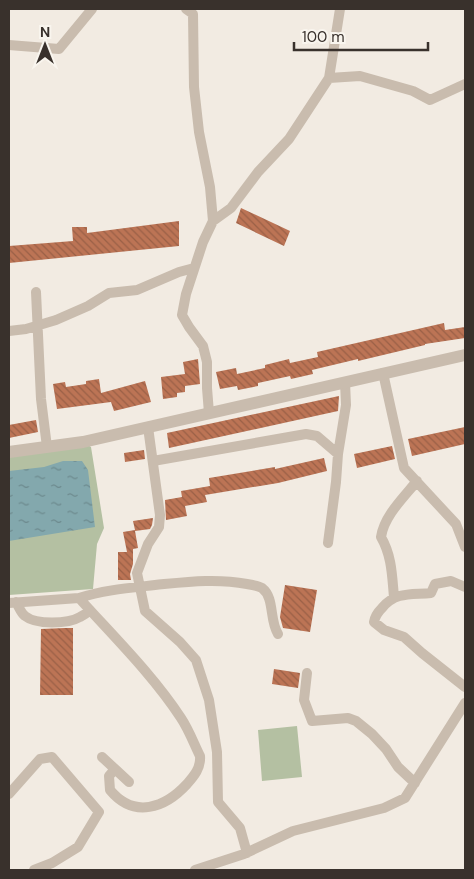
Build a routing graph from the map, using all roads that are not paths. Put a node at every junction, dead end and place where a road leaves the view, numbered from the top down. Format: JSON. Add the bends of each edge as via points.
{"nodes":[{"id":1,"x":92,"y":9,"type":"edge"},
{"id":2,"x":186,"y":9,"type":"edge"},
{"id":3,"x":340,"y":9,"type":"edge"},
{"id":4,"x":9,"y":45,"type":"edge"},
{"id":5,"x":329,"y":78,"type":"junction"},
{"id":6,"x":465,"y":84,"type":"edge"},
{"id":7,"x":213,"y":221,"type":"junction"},
{"id":8,"x":194,"y":268,"type":"junction"},
{"id":9,"x":36,"y":292,"type":"dead end"},
{"id":10,"x":38,"y":325,"type":"junction"},
{"id":11,"x":9,"y":330,"type":"edge"},
{"id":12,"x":465,"y":354,"type":"edge"},
{"id":13,"x":383,"y":373,"type":"junction"},
{"id":14,"x":345,"y":382,"type":"junction"},
{"id":15,"x":209,"y":413,"type":"junction"},
{"id":16,"x":148,"y":427,"type":"junction"},
{"id":17,"x":47,"y":447,"type":"junction"},
{"id":18,"x":9,"y":452,"type":"edge"},
{"id":19,"x":338,"y":454,"type":"junction"},
{"id":20,"x":153,"y":461,"type":"junction"},
{"id":21,"x":417,"y":482,"type":"junction"},
{"id":22,"x":461,"y":523,"type":"edge"},
{"id":23,"x":328,"y":543,"type":"dead end"},
{"id":24,"x":465,"y":547,"type":"edge"},
{"id":25,"x":139,"y":587,"type":"junction"},
{"id":26,"x":465,"y":587,"type":"edge"},
{"id":27,"x":394,"y":597,"type":"junction"},
{"id":28,"x":79,"y":598,"type":"junction"},
{"id":29,"x":13,"y":603,"type":"edge"},
{"id":30,"x":90,"y":610,"type":"junction"},
{"id":31,"x":278,"y":634,"type":"dead end"},
{"id":32,"x":307,"y":673,"type":"dead end"},
{"id":33,"x":465,"y":687,"type":"edge"},
{"id":34,"x":465,"y":703,"type":"edge"},
{"id":35,"x":102,"y":757,"type":"dead end"},
{"id":36,"x":115,"y":769,"type":"junction"},
{"id":37,"x":128,"y":782,"type":"dead end"},
{"id":38,"x":415,"y":783,"type":"junction"},
{"id":39,"x":9,"y":794,"type":"edge"},
{"id":40,"x":247,"y":853,"type":"junction"},
{"id":41,"x":34,"y":870,"type":"edge"},
{"id":42,"x":195,"y":870,"type":"edge"}],
"edges":[{"from":1,"to":4,"type":"street","via":[[59,48]]},
{"from":2,"to":7,"type":"street","via":[[193,14],[194,87]]},
{"from":3,"to":5,"type":"street"},
{"from":5,"to":6,"type":"street","via":[[360,76],[413,90],[430,100]]},
{"from":5,"to":7,"type":"street","via":[[289,139],[231,208]]},
{"from":7,"to":8,"type":"street"},
{"from":8,"to":10,"type":"street","via":[[138,290],[109,292],[80,309]]},
{"from":8,"to":15,"type":"street","via":[[182,316],[204,346]]},
{"from":9,"to":10,"type":"street"},
{"from":10,"to":11,"type":"street"},
{"from":10,"to":17,"type":"street"},
{"from":12,"to":13,"type":"street"},
{"from":13,"to":14,"type":"street"},
{"from":13,"to":21,"type":"street","via":[[404,468]]},
{"from":14,"to":15,"type":"street"},
{"from":14,"to":19,"type":"street","via":[[346,405]]},
{"from":15,"to":16,"type":"street"},
{"from":16,"to":17,"type":"street"},
{"from":16,"to":20,"type":"street"},
{"from":17,"to":18,"type":"street"},
{"from":19,"to":20,"type":"street","via":[[317,436],[306,434]]},
{"from":19,"to":23,"type":"street"},
{"from":20,"to":25,"type":"street","via":[[159,527],[148,544],[137,573]]},
{"from":21,"to":22,"type":"street"},
{"from":21,"to":27,"type":"street","via":[[382,531],[381,537],[391,561]]},
{"from":22,"to":24,"type":"street"},
{"from":25,"to":28,"type":"street","via":[[103,591]]},
{"from":25,"to":31,"type":"street","via":[[217,580],[261,588],[270,597],[274,628]]},
{"from":25,"to":40,"type":"street","via":[[145,610],[196,660],[209,700],[217,752],[218,802],[240,828]]},
{"from":26,"to":27,"type":"street","via":[[451,581],[436,584],[432,593]]},
{"from":27,"to":33,"type":"street","via":[[375,616],[374,622],[384,630],[404,637]]},
{"from":28,"to":29,"type":"street"},
{"from":28,"to":30,"type":"street"},
{"from":29,"to":30,"type":"street","via":[[24,616],[42,622],[79,618]]},
{"from":30,"to":36,"type":"street","via":[[164,694],[182,720],[200,756],[199,768],[183,789],[151,807],[134,806],[113,794],[108,776]]},
{"from":32,"to":38,"type":"street","via":[[304,700],[312,721],[348,718],[356,721],[372,734]]},
{"from":34,"to":38,"type":"street"},
{"from":35,"to":36,"type":"street"},
{"from":36,"to":37,"type":"street"},
{"from":38,"to":40,"type":"street","via":[[405,798],[384,808],[293,831]]},
{"from":39,"to":41,"type":"street","via":[[40,759],[52,757],[99,812],[78,847]]},
{"from":40,"to":42,"type":"street"}]}
